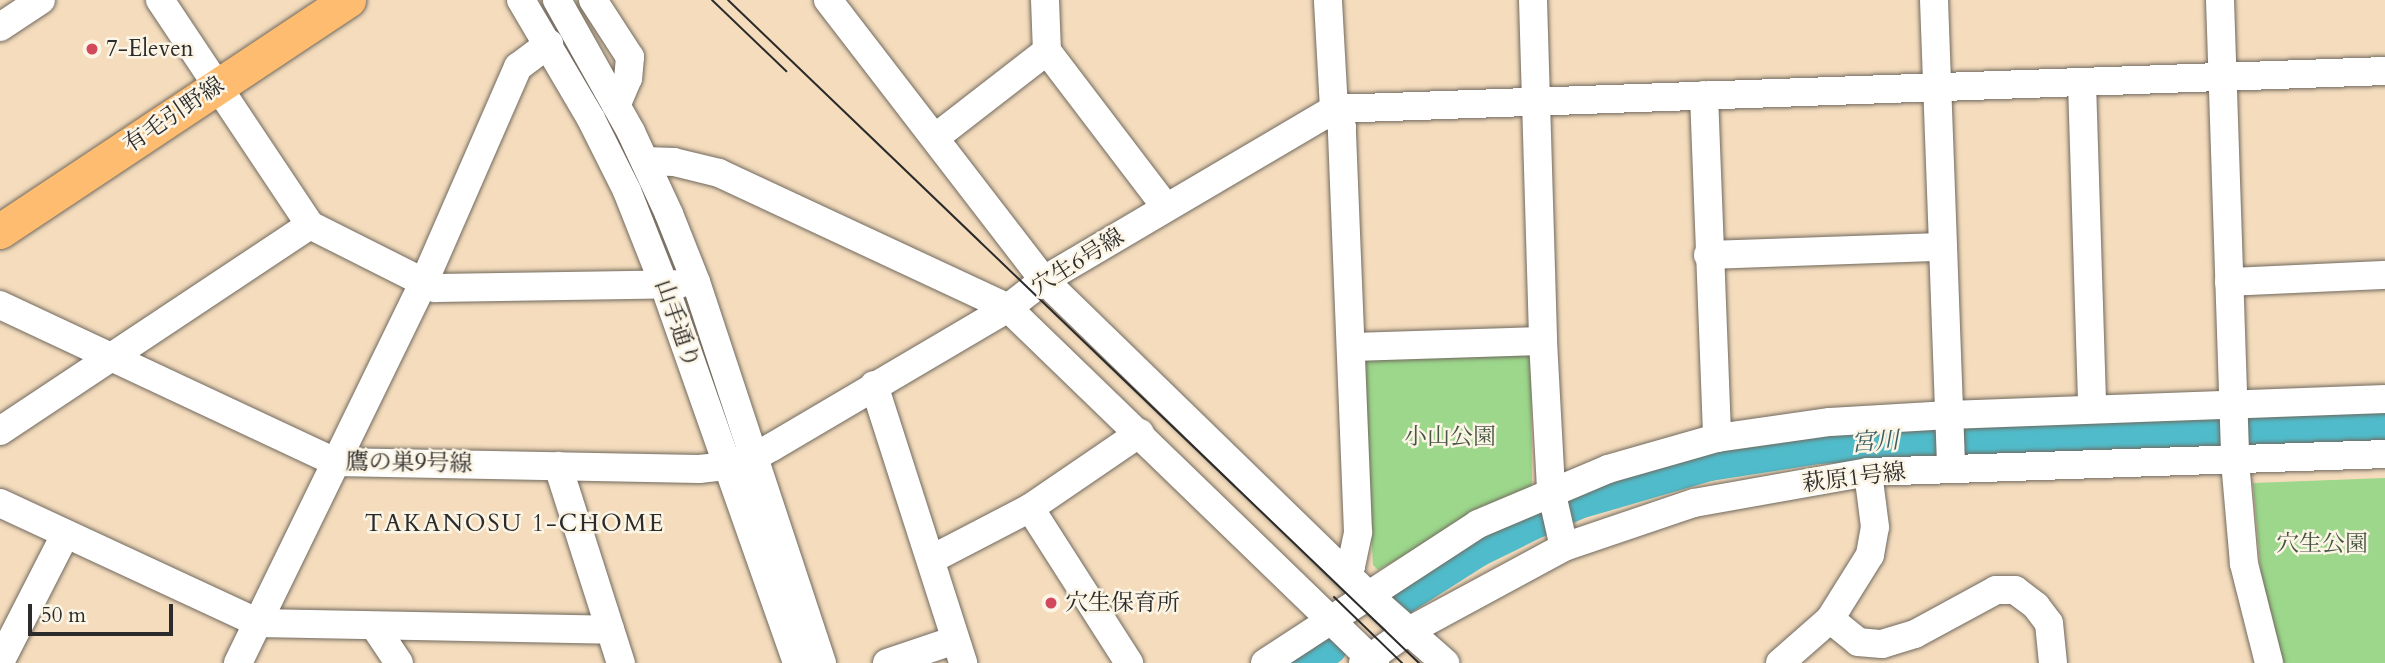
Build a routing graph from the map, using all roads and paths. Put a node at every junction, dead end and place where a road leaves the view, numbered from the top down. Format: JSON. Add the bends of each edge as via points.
{"nodes":[{"id":1,"x":41,"y":0,"type":"edge"},
{"id":2,"x":160,"y":0,"type":"edge"},
{"id":3,"x":348,"y":0,"type":"edge"},
{"id":4,"x":522,"y":0,"type":"edge"},
{"id":5,"x":557,"y":0,"type":"edge"},
{"id":6,"x":593,"y":0,"type":"edge"},
{"id":7,"x":828,"y":0,"type":"edge"},
{"id":8,"x":1045,"y":0,"type":"edge"},
{"id":9,"x":1328,"y":0,"type":"edge"},
{"id":10,"x":1533,"y":0,"type":"edge"},
{"id":11,"x":1934,"y":0,"type":"edge"},
{"id":12,"x":2220,"y":0,"type":"edge"},
{"id":13,"x":0,"y":27,"type":"edge"},
{"id":14,"x":549,"y":44,"type":"junction"},
{"id":15,"x":1047,"y":51,"type":"junction"},
{"id":16,"x":2385,"y":71,"type":"edge"},
{"id":17,"x":2224,"y":75,"type":"junction"},
{"id":18,"x":2082,"y":83,"type":"junction"},
{"id":19,"x":216,"y":87,"type":"junction"},
{"id":20,"x":1938,"y":89,"type":"junction"},
{"id":21,"x":1704,"y":95,"type":"junction"},
{"id":22,"x":1535,"y":102,"type":"junction"},
{"id":23,"x":616,"y":106,"type":"junction"},
{"id":24,"x":1334,"y":109,"type":"junction"},
{"id":25,"x":936,"y":138,"type":"junction"},
{"id":26,"x":645,"y":161,"type":"junction"},
{"id":27,"x":1166,"y":207,"type":"junction"},
{"id":28,"x":310,"y":225,"type":"junction"},
{"id":29,"x":0,"y":231,"type":"edge"},
{"id":30,"x":1941,"y":247,"type":"junction"},
{"id":31,"x":1708,"y":255,"type":"junction"},
{"id":32,"x":2385,"y":275,"type":"edge"},
{"id":33,"x":1044,"y":280,"type":"junction"},
{"id":34,"x":425,"y":282,"type":"junction"},
{"id":35,"x":696,"y":282,"type":"junction"},
{"id":36,"x":2229,"y":282,"type":"junction"},
{"id":37,"x":664,"y":285,"type":"junction"},
{"id":38,"x":0,"y":305,"type":"edge"},
{"id":39,"x":1008,"y":308,"type":"junction"},
{"id":40,"x":1543,"y":341,"type":"junction"},
{"id":41,"x":1351,"y":347,"type":"junction"},
{"id":42,"x":110,"y":360,"type":"junction"},
{"id":43,"x":874,"y":386,"type":"junction"},
{"id":44,"x":2385,"y":400,"type":"edge"},
{"id":45,"x":2092,"y":410,"type":"junction"},
{"id":46,"x":2234,"y":410,"type":"junction"},
{"id":47,"x":1948,"y":418,"type":"junction"},
{"id":48,"x":0,"y":431,"type":"edge"},
{"id":49,"x":1140,"y":433,"type":"junction"},
{"id":50,"x":1717,"y":438,"type":"junction"},
{"id":51,"x":2385,"y":454,"type":"edge"},
{"id":52,"x":2236,"y":455,"type":"junction"},
{"id":53,"x":753,"y":458,"type":"junction"},
{"id":54,"x":335,"y":462,"type":"junction"},
{"id":55,"x":1951,"y":464,"type":"junction"},
{"id":56,"x":558,"y":466,"type":"junction"},
{"id":57,"x":726,"y":466,"type":"junction"},
{"id":58,"x":1868,"y":472,"type":"junction"},
{"id":59,"x":1551,"y":491,"type":"junction"},
{"id":60,"x":0,"y":503,"type":"edge"},
{"id":61,"x":1030,"y":508,"type":"junction"},
{"id":62,"x":65,"y":535,"type":"junction"},
{"id":63,"x":1564,"y":547,"type":"junction"},
{"id":64,"x":932,"y":559,"type":"junction"},
{"id":65,"x":1345,"y":571,"type":"junction"},
{"id":66,"x":1368,"y":595,"type":"junction"},
{"id":67,"x":1830,"y":619,"type":"junction"},
{"id":68,"x":1330,"y":621,"type":"junction"},
{"id":69,"x":259,"y":623,"type":"junction"},
{"id":70,"x":375,"y":627,"type":"junction"},
{"id":71,"x":610,"y":630,"type":"junction"},
{"id":72,"x":1407,"y":632,"type":"junction"},
{"id":73,"x":959,"y":651,"type":"edge"},
{"id":74,"x":0,"y":662,"type":"edge"},
{"id":75,"x":1369,"y":662,"type":"edge"},
{"id":76,"x":238,"y":663,"type":"edge"},
{"id":77,"x":399,"y":663,"type":"edge"},
{"id":78,"x":621,"y":663,"type":"edge"},
{"id":79,"x":797,"y":663,"type":"edge"},
{"id":80,"x":822,"y":663,"type":"edge"},
{"id":81,"x":887,"y":663,"type":"edge"},
{"id":82,"x":1129,"y":663,"type":"edge"},
{"id":83,"x":1265,"y":663,"type":"edge"},
{"id":84,"x":1445,"y":663,"type":"edge"},
{"id":85,"x":1780,"y":663,"type":"edge"},
{"id":86,"x":2053,"y":663,"type":"edge"},
{"id":87,"x":2269,"y":663,"type":"edge"}],
"edges":[{"from":1,"to":13,"type":"street"},
{"from":2,"to":19,"type":"street"},
{"from":3,"to":19,"type":"main road","name":"有毛引野線"},
{"from":4,"to":14,"type":"street","name":"山手通り"},
{"from":5,"to":23,"type":"street","name":"山手通り"},
{"from":6,"to":23,"type":"street","via":[[630,57],[628,78]]},
{"from":7,"to":25,"type":"street"},
{"from":8,"to":15,"type":"street"},
{"from":9,"to":24,"type":"street"},
{"from":10,"to":22,"type":"street"},
{"from":11,"to":20,"type":"street"},
{"from":12,"to":17,"type":"street"},
{"from":14,"to":34,"type":"street","via":[[517,67]]},
{"from":14,"to":37,"type":"street","name":"山手通り","via":[[627,191]]},
{"from":15,"to":25,"type":"street"},
{"from":15,"to":27,"type":"street"},
{"from":16,"to":17,"type":"street"},
{"from":17,"to":18,"type":"street"},
{"from":17,"to":36,"type":"street"},
{"from":18,"to":20,"type":"street"},
{"from":18,"to":45,"type":"street"},
{"from":19,"to":28,"type":"street"},
{"from":19,"to":29,"type":"main road","name":"有毛引野線"},
{"from":20,"to":21,"type":"street"},
{"from":20,"to":30,"type":"street"},
{"from":21,"to":22,"type":"street"},
{"from":21,"to":31,"type":"street"},
{"from":22,"to":24,"type":"street"},
{"from":22,"to":40,"type":"street"},
{"from":23,"to":26,"type":"street","name":"山手通り"},
{"from":24,"to":27,"type":"street","name":"穴生6号線"},
{"from":24,"to":41,"type":"street","via":[[1342,127]]},
{"from":25,"to":33,"type":"street"},
{"from":26,"to":35,"type":"street","name":"山手通り"},
{"from":26,"to":39,"type":"street","via":[[674,162],[719,173]]},
{"from":27,"to":33,"type":"street","name":"穴生6号線"},
{"from":28,"to":34,"type":"street"},
{"from":28,"to":42,"type":"street"},
{"from":30,"to":31,"type":"street"},
{"from":30,"to":47,"type":"street"},
{"from":31,"to":50,"type":"street"},
{"from":32,"to":36,"type":"street"},
{"from":33,"to":39,"type":"street","name":"穴生6号線"},
{"from":33,"to":65,"type":"street"},
{"from":34,"to":37,"type":"street","via":[[435,288]]},
{"from":34,"to":54,"type":"street"},
{"from":35,"to":37,"type":"street"},
{"from":35,"to":53,"type":"street","name":"山手通り"},
{"from":36,"to":46,"type":"street"},
{"from":37,"to":57,"type":"street","name":"山手通り"},
{"from":38,"to":42,"type":"street","name":"鷹の巣9号線"},
{"from":39,"to":43,"type":"street","name":"穴生6号線"},
{"from":39,"to":49,"type":"street"},
{"from":40,"to":41,"type":"street"},
{"from":40,"to":59,"type":"street"},
{"from":41,"to":65,"type":"street","via":[[1358,532],[1351,566]]},
{"from":42,"to":48,"type":"street"},
{"from":42,"to":54,"type":"street","name":"鷹の巣9号線"},
{"from":43,"to":53,"type":"street","name":"穴生6号線"},
{"from":43,"to":64,"type":"street"},
{"from":44,"to":46,"type":"street"},
{"from":45,"to":46,"type":"street"},
{"from":45,"to":47,"type":"street"},
{"from":46,"to":52,"type":"street"},
{"from":47,"to":50,"type":"street","via":[[1830,422]]},
{"from":47,"to":55,"type":"street"},
{"from":49,"to":61,"type":"street"},
{"from":49,"to":68,"type":"street"},
{"from":50,"to":59,"type":"street","via":[[1608,469]]},
{"from":51,"to":52,"type":"street","name":"萩原1号線"},
{"from":52,"to":55,"type":"street","name":"萩原1号線"},
{"from":52,"to":87,"type":"street","via":[[2244,564]]},
{"from":53,"to":57,"type":"street","name":"穴生6号線"},
{"from":53,"to":80,"type":"street","name":"山手通り"},
{"from":54,"to":56,"type":"street","name":"鷹の巣9号線"},
{"from":54,"to":69,"type":"street"},
{"from":55,"to":58,"type":"street","name":"萩原1号線"},
{"from":56,"to":57,"type":"street","name":"鷹の巣9号線"},
{"from":56,"to":71,"type":"street"},
{"from":57,"to":79,"type":"street","name":"山手通り"},
{"from":58,"to":63,"type":"street","name":"萩原1号線","via":[[1694,503]]},
{"from":58,"to":67,"type":"street","via":[[1875,527],[1870,555]]},
{"from":59,"to":63,"type":"street"},
{"from":59,"to":66,"type":"street","via":[[1478,524]]},
{"from":60,"to":62,"type":"street"},
{"from":61,"to":64,"type":"street"},
{"from":61,"to":82,"type":"street"},
{"from":62,"to":69,"type":"street"},
{"from":62,"to":74,"type":"street"},
{"from":63,"to":72,"type":"street","name":"萩原1号線"},
{"from":64,"to":73,"type":"street"},
{"from":65,"to":66,"type":"street"},
{"from":66,"to":68,"type":"street"},
{"from":66,"to":72,"type":"street"},
{"from":67,"to":85,"type":"street"},
{"from":67,"to":86,"type":"street","via":[[1858,642],[1882,644],[1915,634],[1996,590],[2015,590],[2049,623]]},
{"from":68,"to":75,"type":"street"},
{"from":68,"to":83,"type":"street"},
{"from":69,"to":70,"type":"street"},
{"from":69,"to":76,"type":"street"},
{"from":70,"to":71,"type":"street"},
{"from":70,"to":77,"type":"street"},
{"from":71,"to":78,"type":"street"},
{"from":72,"to":75,"type":"street","name":"萩原1号線"},
{"from":72,"to":84,"type":"street"},
{"from":73,"to":81,"type":"street"}]}
